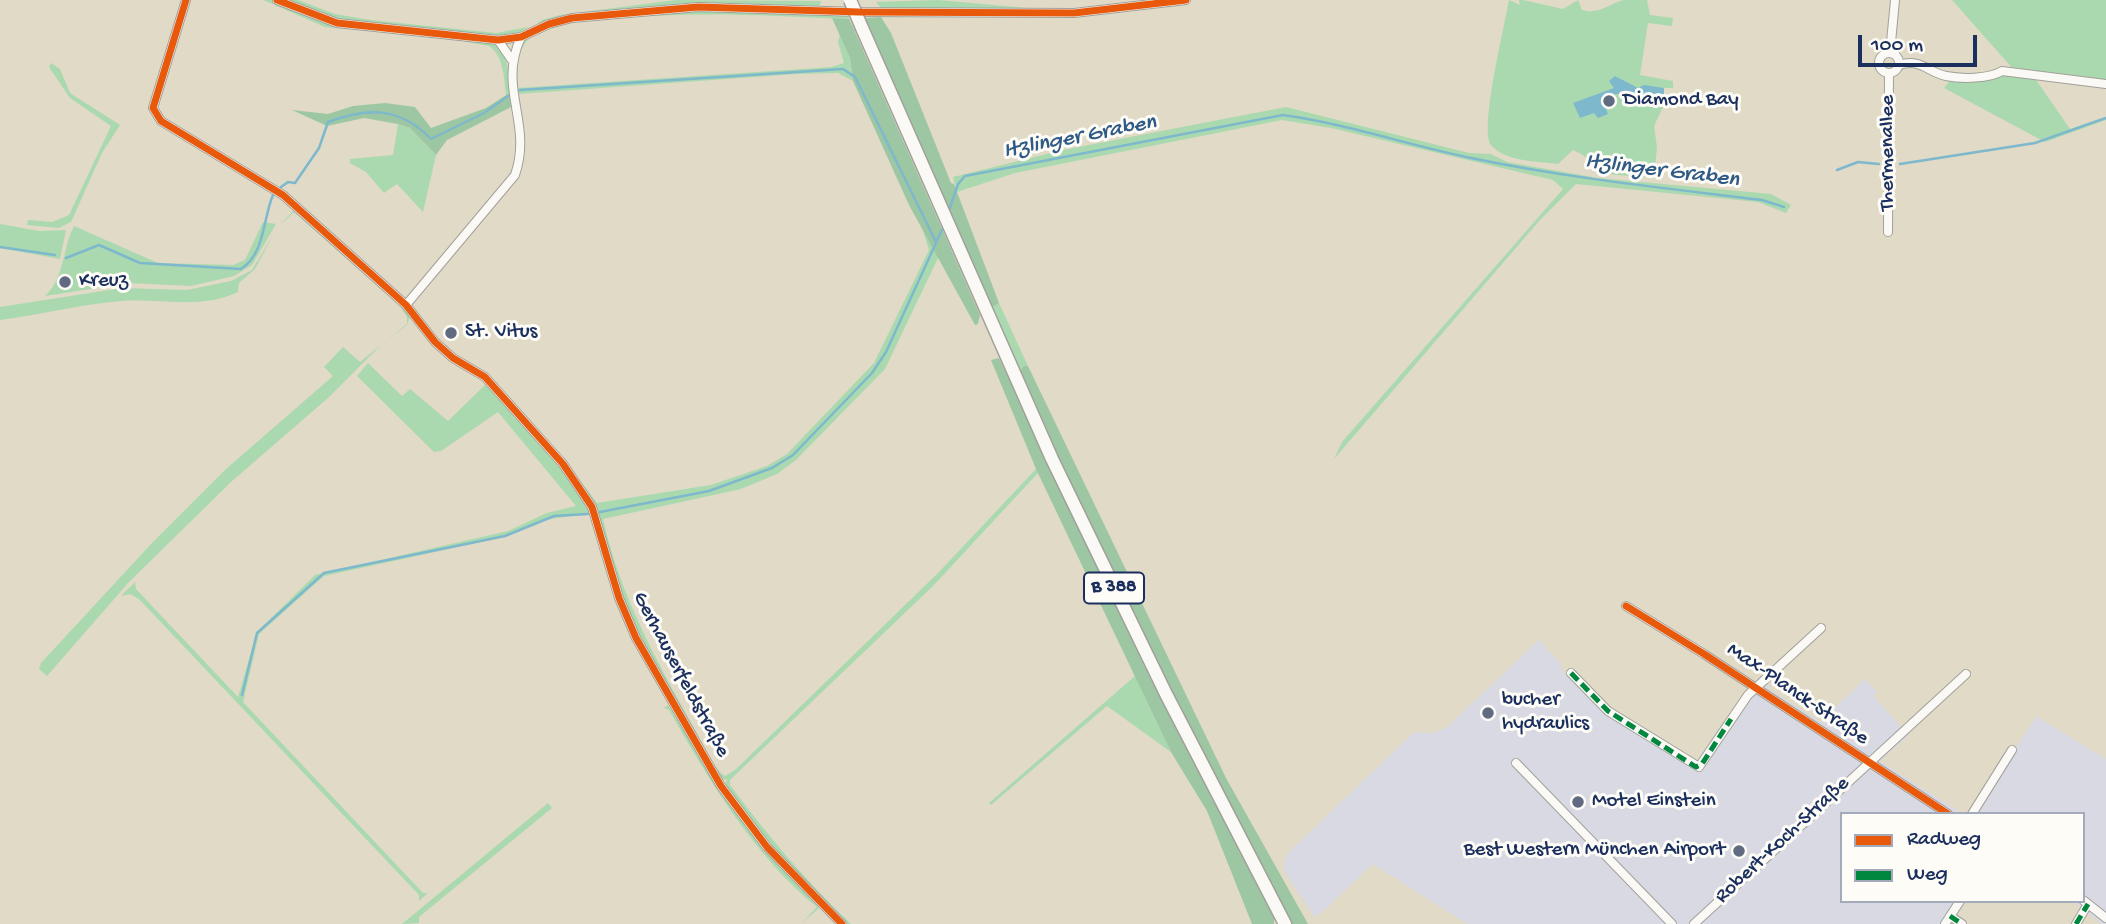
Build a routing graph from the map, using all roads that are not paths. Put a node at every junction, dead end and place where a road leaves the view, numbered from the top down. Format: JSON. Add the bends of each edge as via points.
{"nodes":[{"id":1,"x":186,"y":0,"type":"edge"},
{"id":2,"x":277,"y":0,"type":"edge"},
{"id":3,"x":850,"y":0,"type":"edge"},
{"id":4,"x":1186,"y":0,"type":"edge"},
{"id":5,"x":1895,"y":0,"type":"edge"},
{"id":6,"x":520,"y":37,"type":"junction"},
{"id":7,"x":498,"y":40,"type":"junction"},
{"id":8,"x":1890,"y":53,"type":"junction"},
{"id":9,"x":511,"y":59,"type":"junction"},
{"id":10,"x":1899,"y":65,"type":"junction"},
{"id":11,"x":1889,"y":74,"type":"junction"},
{"id":12,"x":2106,"y":84,"type":"edge"},
{"id":13,"x":1888,"y":232,"type":"dead end"},
{"id":14,"x":405,"y":305,"type":"junction"},
{"id":15,"x":1626,"y":606,"type":"dead end"},
{"id":16,"x":1821,"y":628,"type":"dead end"},
{"id":17,"x":1572,"y":673,"type":"dead end"},
{"id":18,"x":1966,"y":674,"type":"dead end"},
{"id":19,"x":1756,"y":688,"type":"junction"},
{"id":20,"x":2012,"y":750,"type":"dead end"},
{"id":21,"x":1516,"y":763,"type":"dead end"},
{"id":22,"x":1866,"y":763,"type":"junction"},
{"id":23,"x":1945,"y":812,"type":"edge"},
{"id":24,"x":1973,"y":812,"type":"edge"},
{"id":25,"x":2086,"y":902,"type":"edge"},
{"id":26,"x":1959,"y":903,"type":"edge"},
{"id":27,"x":2106,"y":918,"type":"edge"},
{"id":28,"x":1948,"y":920,"type":"edge"},
{"id":29,"x":842,"y":924,"type":"edge"},
{"id":30,"x":1285,"y":924,"type":"edge"},
{"id":31,"x":1672,"y":924,"type":"edge"},
{"id":32,"x":1693,"y":924,"type":"edge"},
{"id":33,"x":1962,"y":924,"type":"edge"},
{"id":34,"x":2076,"y":924,"type":"edge"}],
"edges":[{"from":1,"to":14,"type":"street","name":"Gerhauserfeldstraße","via":[[153,108],[162,121],[283,195]]},
{"from":2,"to":7,"type":"street","via":[[337,23]]},
{"from":3,"to":30,"type":"main road","number":"B 388","bridge":true,"via":[[1107,575]]},
{"from":4,"to":6,"type":"street","via":[[1073,13],[698,6],[572,18]]},
{"from":5,"to":8,"type":"street","name":"Thermenallee"},
{"from":6,"to":7,"type":"street"},
{"from":6,"to":9,"type":"street"},
{"from":7,"to":9,"type":"street"},
{"from":8,"to":10,"type":"street","name":"Thermenallee","via":[[1896,55]]},
{"from":8,"to":11,"type":"street","name":"Thermenallee","via":[[1881,57],[1879,64]]},
{"from":9,"to":14,"type":"street","via":[[522,153],[514,175]]},
{"from":10,"to":11,"type":"street","name":"Thermenallee"},
{"from":10,"to":12,"type":"street","via":[[1919,62],[1945,76],[1994,76],[2002,71]]},
{"from":11,"to":13,"type":"street","name":"Thermenallee"},
{"from":14,"to":29,"type":"street","name":"Gerhauserfeldstraße","via":[[435,342],[485,377],[582,489],[627,618],[690,735],[767,847]]},
{"from":15,"to":19,"type":"street","name":"Max-Planck-Straße"},
{"from":16,"to":19,"type":"street"},
{"from":17,"to":19,"type":"street","name":"Max-Planck-Straße","via":[[1608,711],[1696,767]]},
{"from":18,"to":22,"type":"street","name":"Robert-Koch-Straße"},
{"from":19,"to":22,"type":"street","name":"Max-Planck-Straße"},
{"from":20,"to":24,"type":"street"},
{"from":21,"to":31,"type":"street"},
{"from":22,"to":23,"type":"street","name":"Max-Planck-Straße"},
{"from":22,"to":32,"type":"street","name":"Robert-Koch-Straße"},
{"from":25,"to":27,"type":"street"},
{"from":25,"to":34,"type":"street"},
{"from":26,"to":28,"type":"street"},
{"from":28,"to":33,"type":"street"}]}
